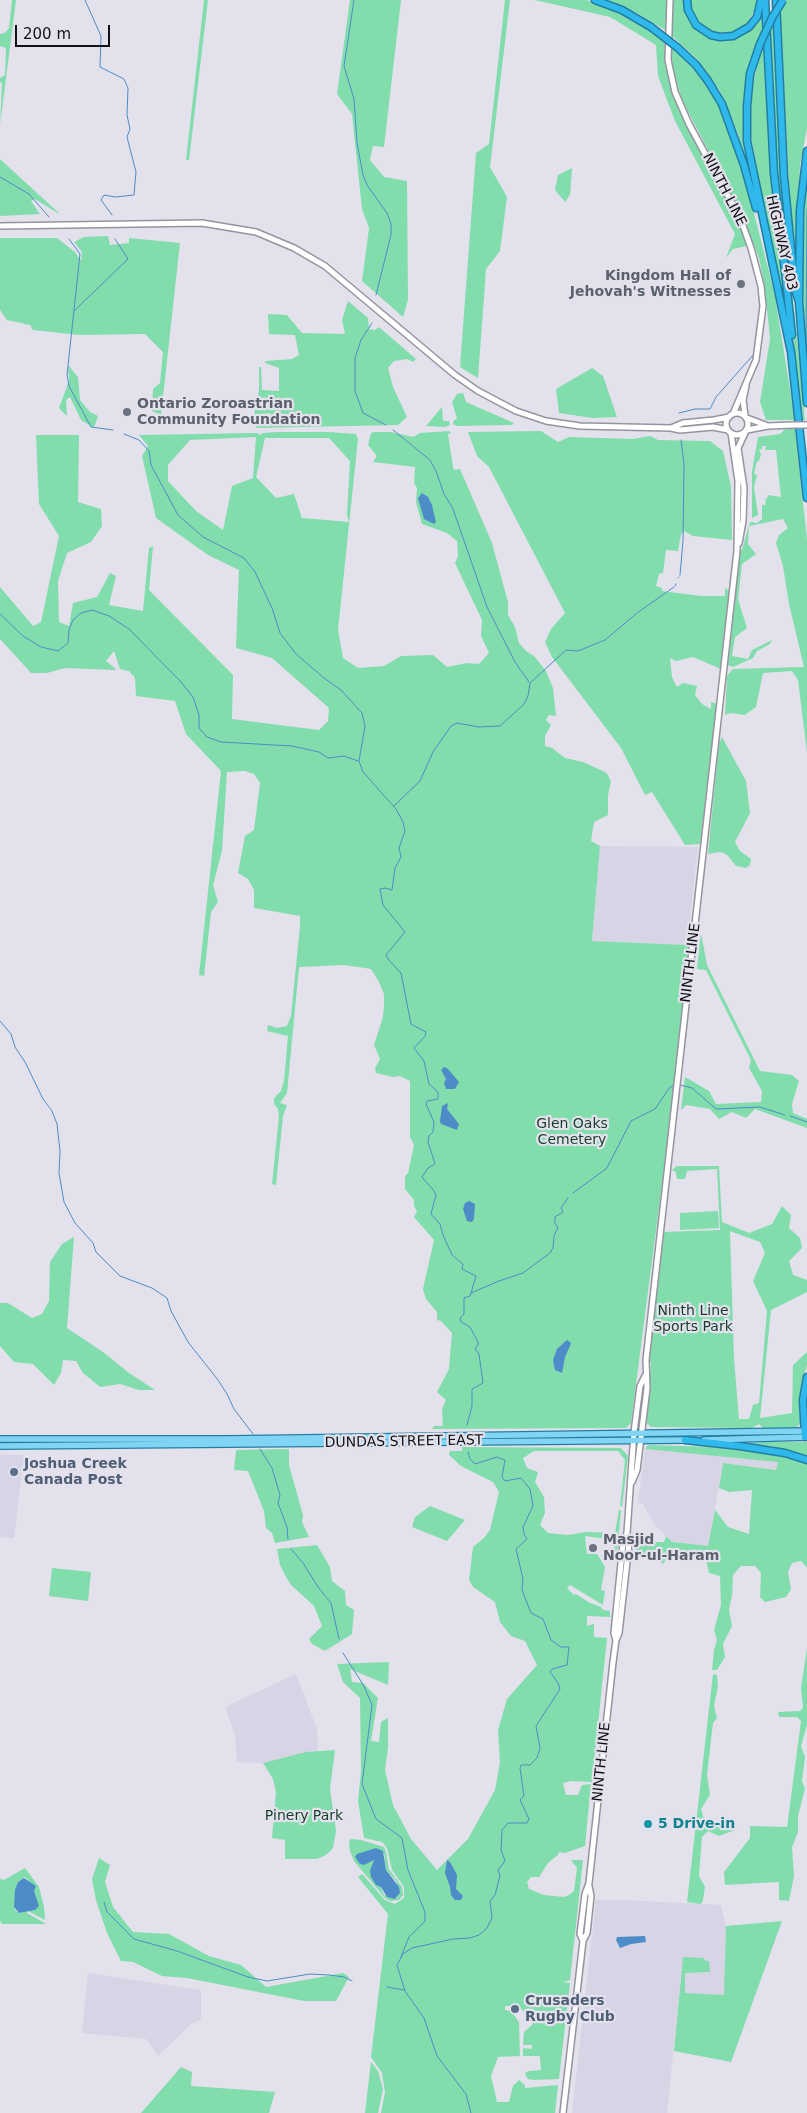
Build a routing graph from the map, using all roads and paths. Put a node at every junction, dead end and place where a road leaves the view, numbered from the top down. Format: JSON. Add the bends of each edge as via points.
{"nodes":[{"id":1,"x":596,"y":0,"type":"edge"},
{"id":2,"x":670,"y":0,"type":"edge"},
{"id":3,"x":687,"y":0,"type":"edge"},
{"id":4,"x":760,"y":0,"type":"edge"},
{"id":5,"x":765,"y":0,"type":"edge"},
{"id":6,"x":776,"y":0,"type":"edge"},
{"id":7,"x":783,"y":0,"type":"edge"},
{"id":8,"x":807,"y":151,"type":"edge"},
{"id":9,"x":0,"y":226,"type":"edge"},
{"id":10,"x":772,"y":256,"type":"junction"},
{"id":11,"x":799,"y":302,"type":"junction"},
{"id":12,"x":790,"y":352,"type":"junction"},
{"id":13,"x":746,"y":384,"type":"junction"},
{"id":14,"x":807,"y":403,"type":"edge"},
{"id":15,"x":731,"y":415,"type":"junction"},
{"id":16,"x":746,"y":417,"type":"junction"},
{"id":17,"x":768,"y":426,"type":"junction"},
{"id":18,"x":807,"y":426,"type":"edge"},
{"id":19,"x":671,"y":428,"type":"junction"},
{"id":20,"x":729,"y":432,"type":"junction"},
{"id":21,"x":746,"y":432,"type":"junction"},
{"id":22,"x":807,"y":498,"type":"edge"},
{"id":23,"x":737,"y":551,"type":"junction"},
{"id":24,"x":807,"y":1376,"type":"edge"},
{"id":25,"x":637,"y":1432,"type":"junction"},
{"id":26,"x":806,"y":1434,"type":"edge"},
{"id":27,"x":0,"y":1439,"type":"edge"},
{"id":28,"x":685,"y":1440,"type":"junction"},
{"id":29,"x":633,"y":1441,"type":"junction"},
{"id":30,"x":640,"y":1441,"type":"junction"},
{"id":31,"x":0,"y":1446,"type":"edge"},
{"id":32,"x":807,"y":1460,"type":"edge"},
{"id":33,"x":632,"y":1482,"type":"junction"},
{"id":34,"x":563,"y":2113,"type":"edge"}],
"edges":[{"from":1,"to":10,"type":"highway","bridge":true,"via":[[652,27],[696,65],[708,81],[722,104]]},
{"from":2,"to":13,"type":"main road","name":"NINTH LINE","via":[[668,60],[675,92],[741,220],[761,286],[763,306],[759,343]]},
{"from":3,"to":4,"type":"highway","via":[[696,25],[711,35],[727,37],[739,34],[753,22],[759,12]]},
{"from":5,"to":12,"type":"highway","via":[[774,173],[793,347]]},
{"from":6,"to":11,"type":"highway","via":[[784,177]]},
{"from":7,"to":10,"type":"highway","name":"HIGHWAY 403","bridge":true,"via":[[760,44],[750,74],[747,106],[747,141]]},
{"from":8,"to":11,"type":"highway","name":"HIGHWAY 403","via":[[800,210]]},
{"from":9,"to":19,"type":"main road","via":[[202,223],[256,232],[325,266],[455,375],[516,411],[546,421],[580,426]]},
{"from":10,"to":12,"type":"highway","name":"HIGHWAY 403"},
{"from":11,"to":14,"type":"highway","name":"HIGHWAY 403"},
{"from":12,"to":22,"type":"highway","name":"HIGHWAY 403"},
{"from":13,"to":15,"type":"main road","name":"NINTH LINE"},
{"from":13,"to":16,"type":"main road","name":"NINTH LINE","via":[[743,400]]},
{"from":15,"to":16,"type":"main road","via":[[739,413]]},
{"from":15,"to":19,"type":"main road"},
{"from":15,"to":20,"type":"main road","via":[[726,423]]},
{"from":16,"to":17,"type":"main road"},
{"from":16,"to":21,"type":"main road","via":[[749,424]]},
{"from":17,"to":18,"type":"main road","bridge":true},
{"from":17,"to":21,"type":"main road"},
{"from":19,"to":20,"type":"main road","via":[[713,427]]},
{"from":20,"to":21,"type":"main road","via":[[738,436]]},
{"from":20,"to":23,"type":"main road","name":"NINTH LINE","via":[[738,481]]},
{"from":21,"to":23,"type":"main road","name":"NINTH LINE","via":[[738,448],[744,488],[742,533]]},
{"from":23,"to":25,"type":"main road","name":"NINTH LINE"},
{"from":24,"to":26,"type":"highway","via":[[803,1400]]},
{"from":25,"to":26,"type":"main road","name":"DUNDAS STREET EAST"},
{"from":25,"to":27,"type":"main road","name":"DUNDAS STREET EAST","via":[[235,1439]]},
{"from":25,"to":29,"type":"main road","name":"NINTH LINE"},
{"from":25,"to":30,"type":"main road","name":"NINTH LINE"},
{"from":26,"to":28,"type":"main road","name":"DUNDAS STREET EAST"},
{"from":28,"to":30,"type":"main road","name":"DUNDAS STREET EAST"},
{"from":28,"to":32,"type":"highway","via":[[740,1446]]},
{"from":29,"to":30,"type":"main road","name":"DUNDAS STREET EAST"},
{"from":29,"to":31,"type":"main road","name":"DUNDAS STREET EAST"},
{"from":29,"to":33,"type":"main road","name":"NINTH LINE"},
{"from":30,"to":33,"type":"main road","name":"NINTH LINE","via":[[637,1470]]},
{"from":33,"to":34,"type":"main road","name":"NINTH LINE","via":[[629,1544],[589,1883],[580,1934],[582,1941]]}]}
